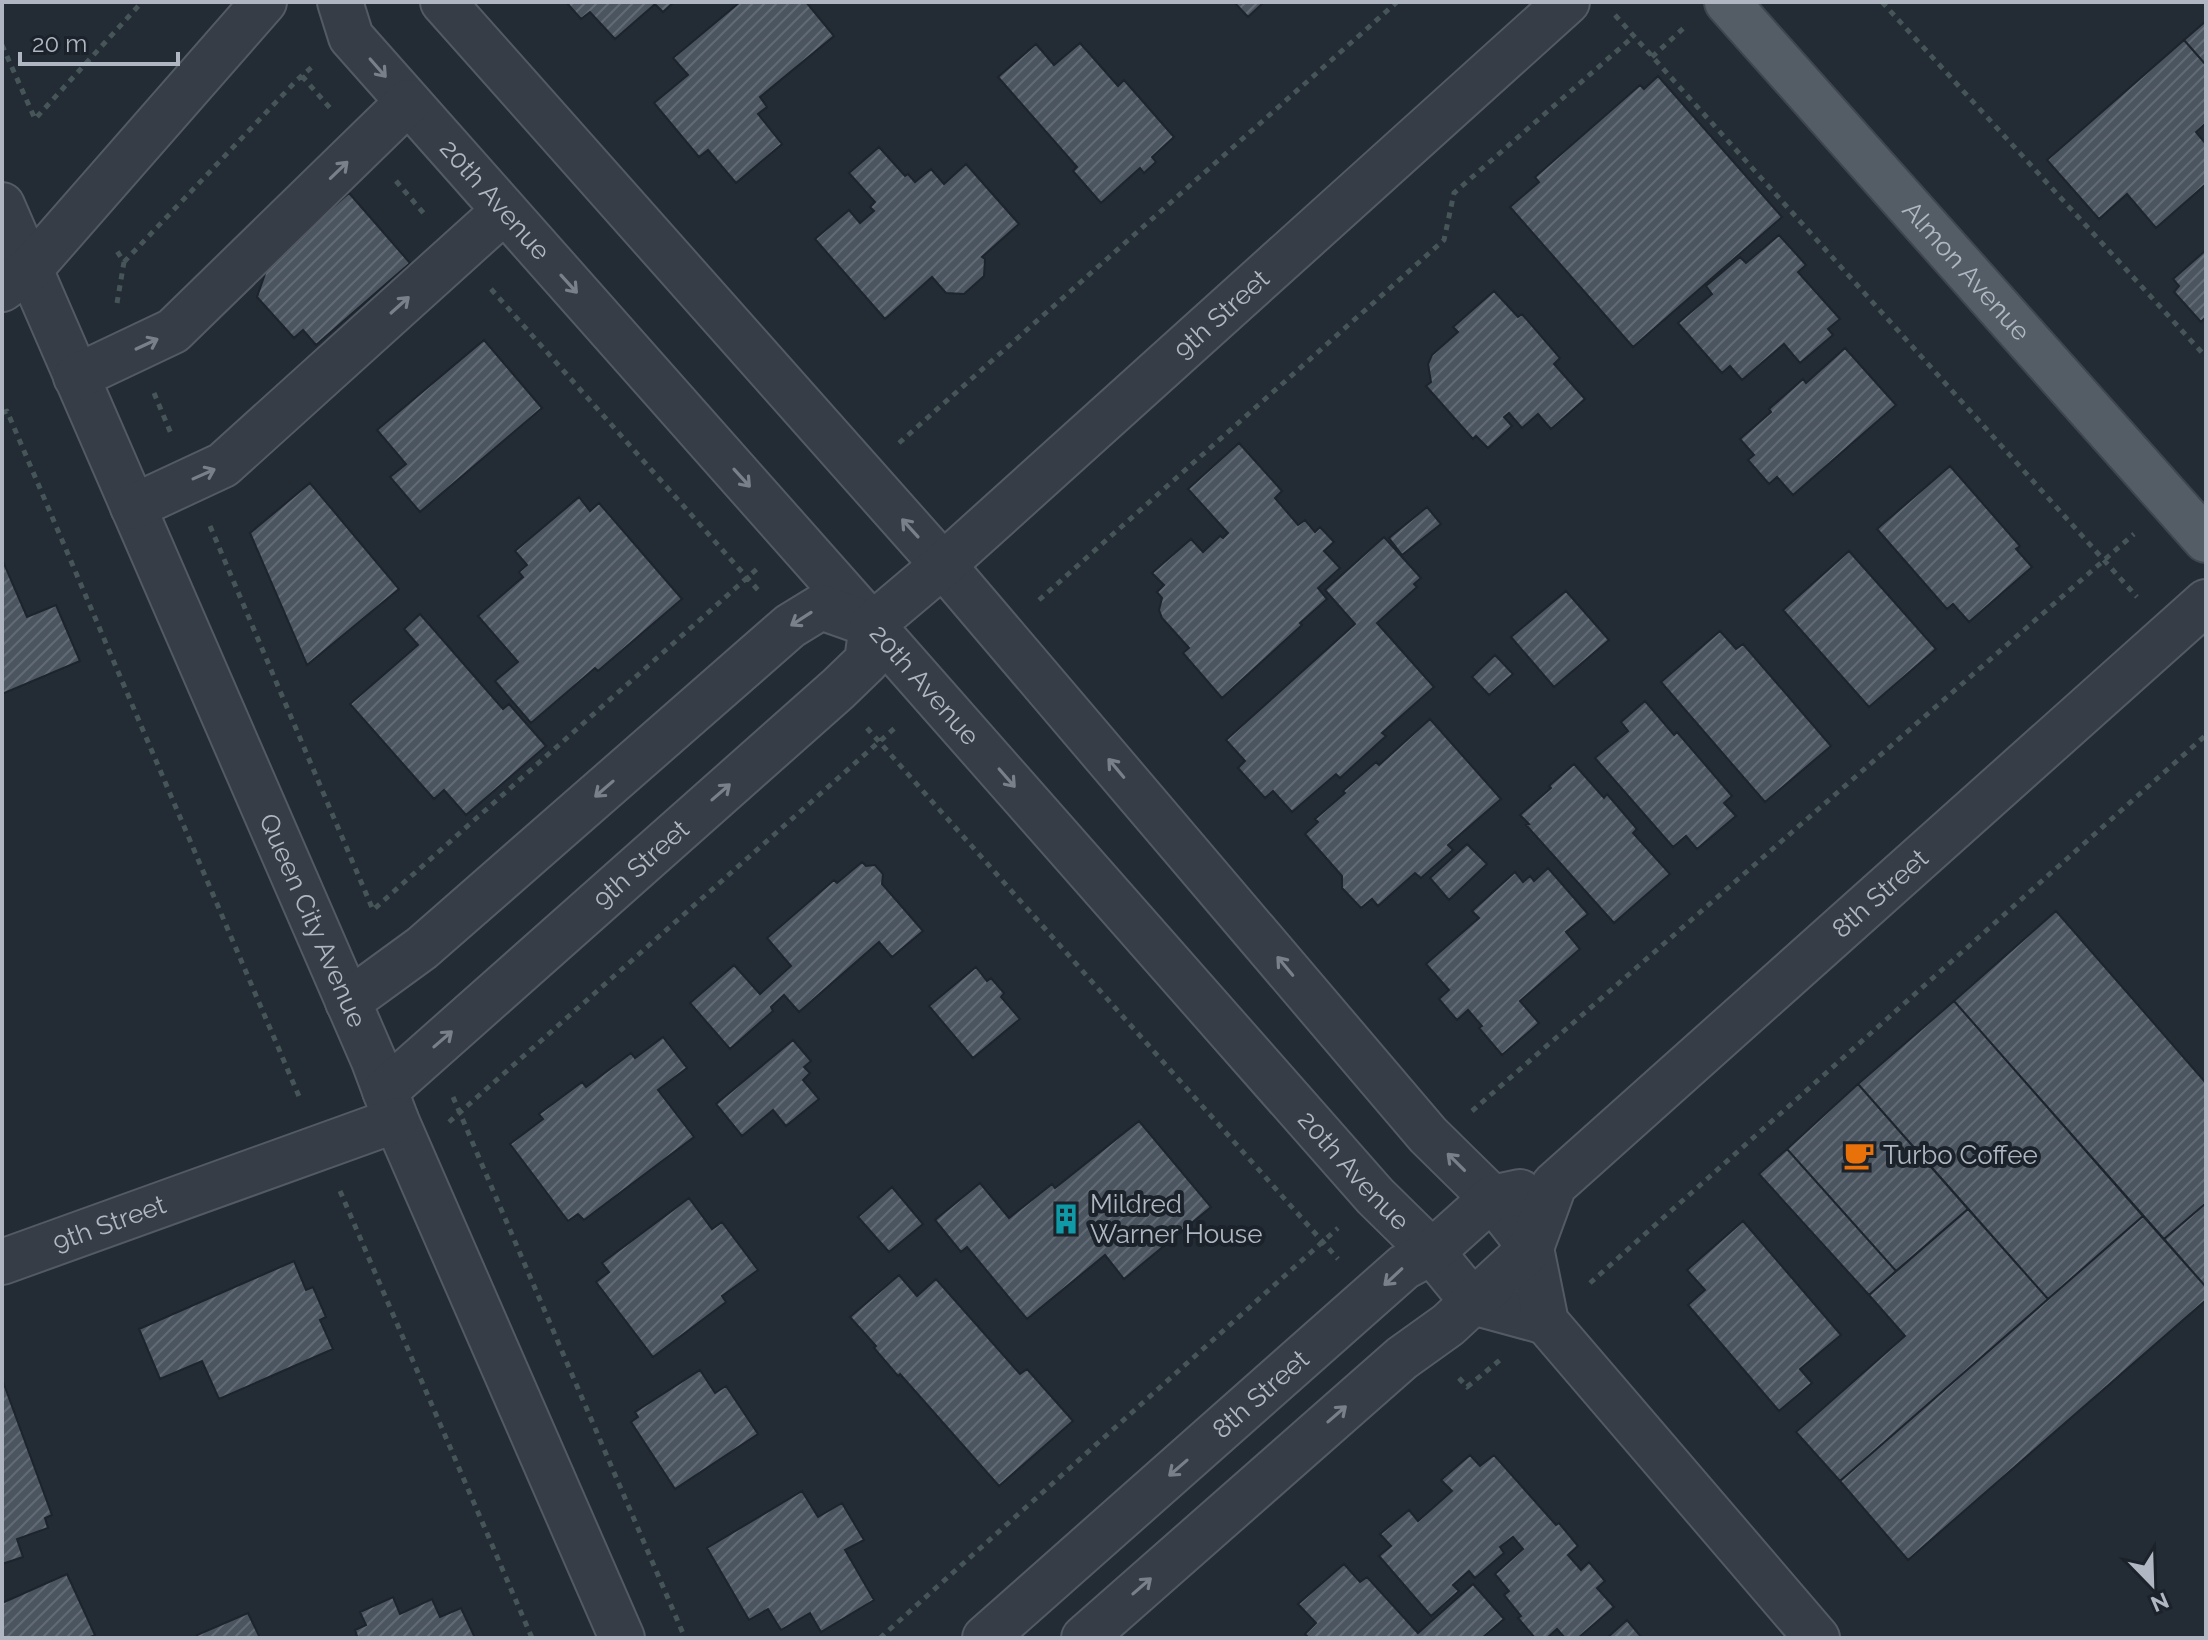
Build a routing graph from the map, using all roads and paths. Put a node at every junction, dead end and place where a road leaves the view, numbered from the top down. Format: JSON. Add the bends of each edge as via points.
{"nodes":[{"id":1,"x":142,"y":2,"type":"edge"},
{"id":2,"x":264,"y":2,"type":"edge"},
{"id":3,"x":443,"y":2,"type":"edge"},
{"id":4,"x":1567,"y":2,"type":"edge"},
{"id":5,"x":1727,"y":2,"type":"edge"},
{"id":6,"x":1882,"y":2,"type":"edge"},
{"id":7,"x":1613,"y":13,"type":"dead end"},
{"id":8,"x":345,"y":18,"type":"edge"},
{"id":9,"x":2,"y":45,"type":"edge"},
{"id":10,"x":302,"y":76,"type":"junction"},
{"id":11,"x":408,"y":102,"type":"junction"},
{"id":12,"x":364,"y":146,"type":"junction"},
{"id":13,"x":2,"y":205,"type":"edge"},
{"id":14,"x":504,"y":211,"type":"junction"},
{"id":15,"x":117,"y":251,"type":"dead end"},
{"id":16,"x":458,"y":252,"type":"junction"},
{"id":17,"x":124,"y":262,"type":"junction"},
{"id":18,"x":16,"y":279,"type":"edge"},
{"id":19,"x":135,"y":349,"type":"junction"},
{"id":20,"x":2206,"y":357,"type":"edge"},
{"id":21,"x":76,"y":377,"type":"junction"},
{"id":22,"x":2,"y":413,"type":"edge"},
{"id":23,"x":191,"y":480,"type":"junction"},
{"id":24,"x":2171,"y":501,"type":"junction"},
{"id":25,"x":133,"y":507,"type":"junction"},
{"id":26,"x":2206,"y":540,"type":"edge"},
{"id":27,"x":2104,"y":561,"type":"junction"},
{"id":28,"x":943,"y":565,"type":"junction"},
{"id":29,"x":765,"y":598,"type":"dead end"},
{"id":30,"x":2206,"y":602,"type":"edge"},
{"id":31,"x":872,"y":625,"type":"junction"},
{"id":32,"x":2171,"y":634,"type":"junction"},
{"id":33,"x":863,"y":724,"type":"dead end"},
{"id":34,"x":2206,"y":735,"type":"edge"},
{"id":35,"x":373,"y":910,"type":"dead end"},
{"id":36,"x":348,"y":1002,"type":"junction"},
{"id":37,"x":449,"y":1087,"type":"dead end"},
{"id":38,"x":391,"y":1106,"type":"junction"},
{"id":39,"x":1437,"y":1143,"type":"junction"},
{"id":40,"x":321,"y":1147,"type":"junction"},
{"id":41,"x":1554,"y":1185,"type":"junction"},
{"id":42,"x":1375,"y":1196,"type":"junction"},
{"id":43,"x":1492,"y":1198,"type":"junction"},
{"id":44,"x":1322,"y":1242,"type":"junction"},
{"id":45,"x":1531,"y":1248,"type":"junction"},
{"id":46,"x":1432,"y":1252,"type":"junction"},
{"id":47,"x":2,"y":1262,"type":"edge"},
{"id":48,"x":1373,"y":1296,"type":"junction"},
{"id":49,"x":1473,"y":1302,"type":"junction"},
{"id":50,"x":1546,"y":1322,"type":"junction"},
{"id":51,"x":1423,"y":1342,"type":"junction"},
{"id":52,"x":532,"y":1638,"type":"edge"},
{"id":53,"x":622,"y":1638,"type":"edge"},
{"id":54,"x":685,"y":1638,"type":"edge"},
{"id":55,"x":880,"y":1638,"type":"edge"},
{"id":56,"x":985,"y":1638,"type":"edge"},
{"id":57,"x":1084,"y":1638,"type":"edge"},
{"id":58,"x":1817,"y":1638,"type":"edge"}],
"edges":[{"from":1,"to":9,"type":"path","via":[[35,119]]},
{"from":2,"to":18,"type":"street"},
{"from":28,"to":3,"type":"street","one_way":true},
{"from":4,"to":28,"type":"street","name":"9th Street"},
{"from":5,"to":24,"type":"main road","name":"Almon Avenue"},
{"from":6,"to":20,"type":"path"},
{"from":7,"to":27,"type":"path"},
{"from":8,"to":10,"type":"path"},
{"from":8,"to":11,"type":"street","name":"20th Avenue","one_way":true},
{"from":10,"to":12,"type":"path"},
{"from":10,"to":17,"type":"path"},
{"from":11,"to":12,"type":"street"},
{"from":11,"to":14,"type":"street","name":"20th Avenue"},
{"from":12,"to":16,"type":"path"},
{"from":19,"to":12,"type":"street","one_way":true,"via":[[173,331]]},
{"from":13,"to":18,"type":"street","name":"Queen City Avenue"},
{"from":14,"to":16,"type":"street"},
{"from":14,"to":31,"type":"street","name":"20th Avenue","one_way":true},
{"from":15,"to":17,"type":"path"},
{"from":23,"to":16,"type":"street","one_way":true,"via":[[223,465]]},
{"from":16,"to":29,"type":"path"},
{"from":17,"to":19,"type":"path","via":[[116,302]]},
{"from":18,"to":21,"type":"street","name":"Queen City Avenue"},
{"from":19,"to":21,"type":"street"},
{"from":19,"to":23,"type":"path"},
{"from":21,"to":25,"type":"street","name":"Queen City Avenue"},
{"from":22,"to":40,"type":"path","via":[[7,411]]},
{"from":23,"to":25,"type":"street"},
{"from":23,"to":35,"type":"path"},
{"from":24,"to":26,"type":"main road","name":"Almon Avenue"},
{"from":24,"to":27,"type":"path"},
{"from":25,"to":36,"type":"street","name":"Queen City Avenue"},
{"from":27,"to":32,"type":"path"},
{"from":27,"to":39,"type":"path"},
{"from":28,"to":31,"type":"street","name":"9th Street"},
{"from":39,"to":28,"type":"street","one_way":true},
{"from":30,"to":32,"type":"street","name":"8th Street"},
{"from":31,"to":36,"type":"street","one_way":true,"via":[[821,607],[790,626],[422,948]]},
{"from":38,"to":31,"type":"street","name":"9th Street","one_way":true,"via":[[867,661]]},
{"from":31,"to":42,"type":"street","name":"20th Avenue","one_way":true},
{"from":32,"to":41,"type":"street","name":"8th Street"},
{"from":33,"to":44,"type":"path"},
{"from":34,"to":50,"type":"path"},
{"from":36,"to":38,"type":"street","name":"Queen City Avenue"},
{"from":37,"to":54,"type":"path"},
{"from":38,"to":40,"type":"street","name":"9th Street"},
{"from":38,"to":53,"type":"street","name":"Queen City Avenue"},
{"from":43,"to":39,"type":"street","one_way":true},
{"from":40,"to":47,"type":"street","name":"9th Street"},
{"from":40,"to":52,"type":"path"},
{"from":41,"to":43,"type":"street","name":"8th Street"},
{"from":41,"to":45,"type":"street","name":"8th Street"},
{"from":42,"to":44,"type":"path"},
{"from":42,"to":46,"type":"street","name":"20th Avenue"},
{"from":43,"to":45,"type":"street"},
{"from":43,"to":46,"type":"street","name":"8th Street"},
{"from":44,"to":48,"type":"path"},
{"from":44,"to":55,"type":"path"},
{"from":45,"to":49,"type":"street","name":"8th Street"},
{"from":45,"to":50,"type":"street"},
{"from":46,"to":48,"type":"street","name":"8th Street","one_way":true,"via":[[1404,1267]]},
{"from":46,"to":49,"type":"street","name":"20th Avenue"},
{"from":48,"to":56,"type":"street","name":"8th Street","one_way":true},
{"from":49,"to":50,"type":"street"},
{"from":49,"to":51,"type":"street","name":"8th Street"},
{"from":50,"to":51,"type":"path","via":[[1467,1387]]},
{"from":50,"to":58,"type":"street"},
{"from":57,"to":51,"type":"street","name":"8th Street","one_way":true}]}
